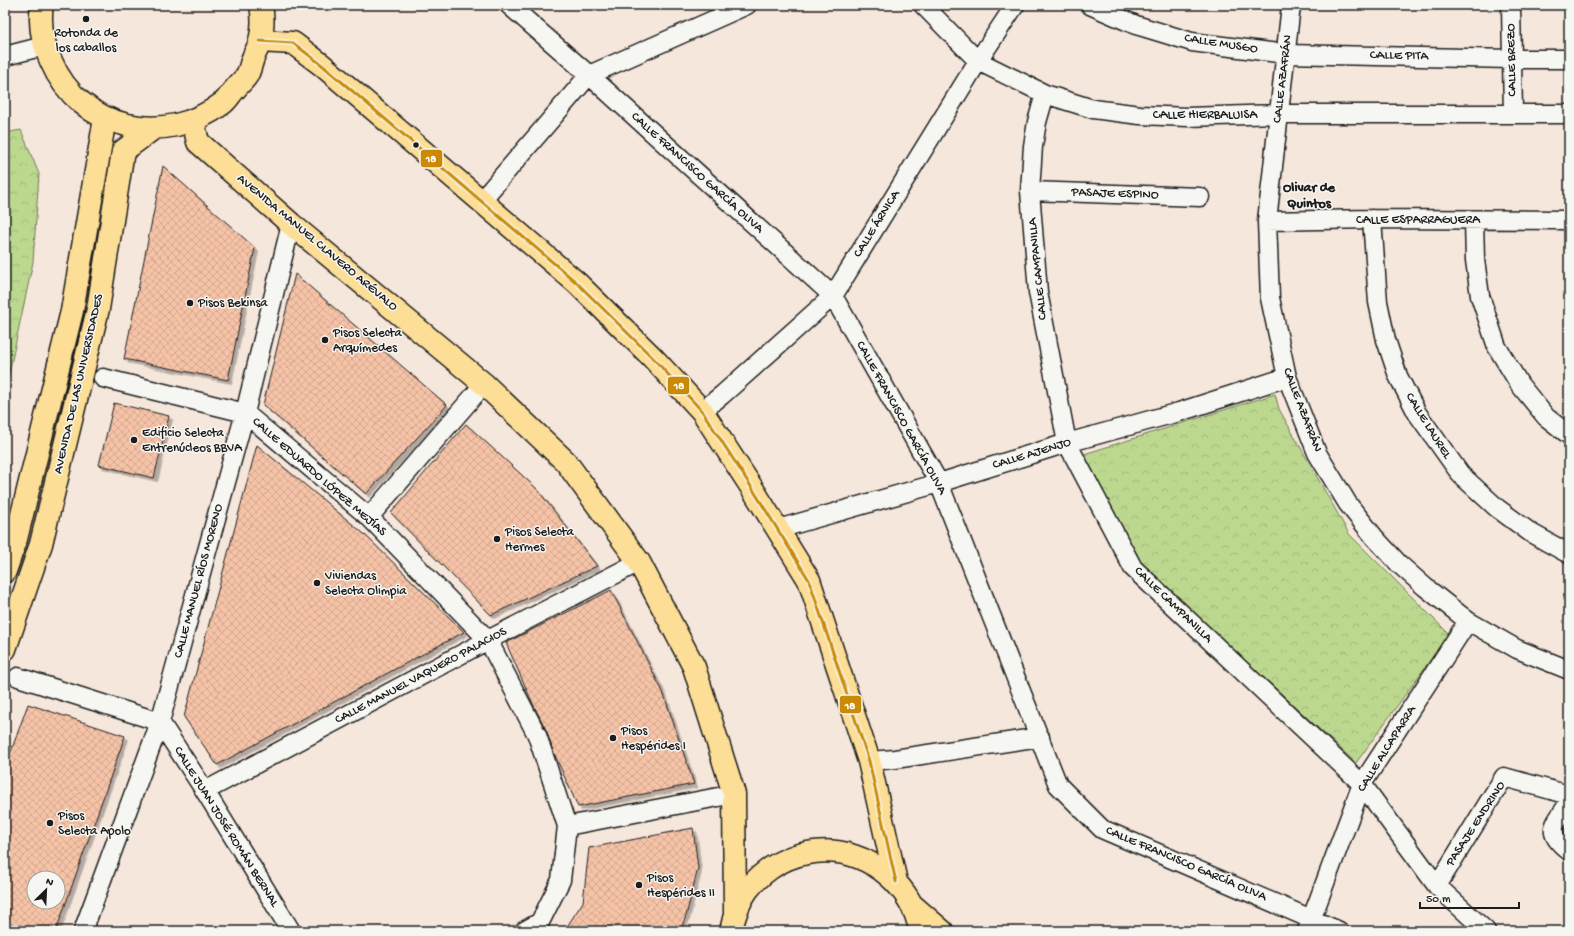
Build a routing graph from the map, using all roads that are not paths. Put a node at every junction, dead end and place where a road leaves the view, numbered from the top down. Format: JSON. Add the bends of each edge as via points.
{"nodes":[{"id":1,"x":42,"y":5,"type":"edge"},
{"id":2,"x":261,"y":5,"type":"edge"},
{"id":3,"x":509,"y":5,"type":"edge"},
{"id":4,"x":747,"y":5,"type":"edge"},
{"id":5,"x":923,"y":5,"type":"edge"},
{"id":6,"x":1015,"y":5,"type":"edge"},
{"id":7,"x":1090,"y":5,"type":"edge"},
{"id":8,"x":1291,"y":5,"type":"edge"},
{"id":9,"x":1511,"y":5,"type":"edge"},
{"id":10,"x":260,"y":41,"type":"junction"},
{"id":11,"x":44,"y":46,"type":"junction"},
{"id":12,"x":1286,"y":54,"type":"junction"},
{"id":13,"x":5,"y":56,"type":"edge"},
{"id":14,"x":1511,"y":59,"type":"junction"},
{"id":15,"x":1569,"y":59,"type":"edge"},
{"id":16,"x":978,"y":61,"type":"junction"},
{"id":17,"x":589,"y":75,"type":"junction"},
{"id":18,"x":1045,"y":94,"type":"junction"},
{"id":19,"x":1278,"y":114,"type":"junction"},
{"id":20,"x":1513,"y":114,"type":"junction"},
{"id":21,"x":1569,"y":114,"type":"edge"},
{"id":22,"x":103,"y":117,"type":"junction"},
{"id":23,"x":193,"y":121,"type":"junction"},
{"id":24,"x":154,"y":128,"type":"junction"},
{"id":25,"x":1030,"y":191,"type":"junction"},
{"id":26,"x":1200,"y":197,"type":"dead end"},
{"id":27,"x":481,"y":201,"type":"junction"},
{"id":28,"x":1372,"y":219,"type":"junction"},
{"id":29,"x":1474,"y":220,"type":"junction"},
{"id":30,"x":1569,"y":220,"type":"edge"},
{"id":31,"x":1267,"y":221,"type":"junction"},
{"id":32,"x":291,"y":224,"type":"junction"},
{"id":33,"x":833,"y":296,"type":"junction"},
{"id":34,"x":1286,"y":377,"type":"junction"},
{"id":35,"x":103,"y":378,"type":"dead end"},
{"id":36,"x":484,"y":384,"type":"junction"},
{"id":37,"x":702,"y":411,"type":"junction"},
{"id":38,"x":244,"y":413,"type":"junction"},
{"id":39,"x":1569,"y":435,"type":"edge"},
{"id":40,"x":1067,"y":443,"type":"junction"},
{"id":41,"x":939,"y":483,"type":"junction"},
{"id":42,"x":369,"y":517,"type":"junction"},
{"id":43,"x":778,"y":529,"type":"junction"},
{"id":44,"x":1569,"y":554,"type":"edge"},
{"id":45,"x":639,"y":562,"type":"junction"},
{"id":46,"x":5,"y":571,"type":"edge"},
{"id":47,"x":1468,"y":621,"type":"junction"},
{"id":48,"x":488,"y":640,"type":"junction"},
{"id":49,"x":5,"y":649,"type":"edge"},
{"id":50,"x":1569,"y":670,"type":"edge"},
{"id":51,"x":18,"y":676,"type":"dead end"},
{"id":52,"x":160,"y":722,"type":"junction"},
{"id":53,"x":1040,"y":737,"type":"junction"},
{"id":54,"x":869,"y":761,"type":"junction"},
{"id":55,"x":1362,"y":784,"type":"junction"},
{"id":56,"x":205,"y":791,"type":"junction"},
{"id":57,"x":734,"y":794,"type":"junction"},
{"id":58,"x":1569,"y":796,"type":"edge"},
{"id":59,"x":1569,"y":803,"type":"edge"},
{"id":60,"x":567,"y":826,"type":"junction"},
{"id":61,"x":1569,"y":851,"type":"edge"},
{"id":62,"x":896,"y":882,"type":"junction"},
{"id":63,"x":1437,"y":886,"type":"junction"},
{"id":64,"x":912,"y":905,"type":"junction"},
{"id":65,"x":733,"y":922,"type":"edge"},
{"id":66,"x":1309,"y":925,"type":"edge"},
{"id":67,"x":83,"y":931,"type":"edge"},
{"id":68,"x":291,"y":931,"type":"edge"},
{"id":69,"x":524,"y":931,"type":"edge"},
{"id":70,"x":920,"y":931,"type":"edge"},
{"id":71,"x":942,"y":931,"type":"edge"},
{"id":72,"x":1339,"y":931,"type":"edge"},
{"id":73,"x":1486,"y":931,"type":"edge"}],
"edges":[{"from":1,"to":11,"type":"main road"},
{"from":2,"to":10,"type":"main road","via":[[263,13]]},
{"from":3,"to":17,"type":"street","name":"CALLE FRANCISCO GARCÍA OLIVA"},
{"from":4,"to":17,"type":"street"},
{"from":5,"to":16,"type":"street","name":"CALLE HIERBALUISA"},
{"from":6,"to":16,"type":"street","name":"CALLE ÁRNICA"},
{"from":7,"to":12,"type":"street","name":"CALLE MUSGO","via":[[1136,25],[1192,42]]},
{"from":8,"to":12,"type":"street","name":"CALLE AZAFRÁN"},
{"from":9,"to":14,"type":"street","name":"CALLE BREZO"},
{"from":10,"to":23,"type":"main road","via":[[247,75],[229,97]]},
{"from":10,"to":27,"type":"main road","via":[[293,43]]},
{"from":11,"to":13,"type":"street"},
{"from":11,"to":22,"type":"main road","via":[[57,75],[77,100]]},
{"from":12,"to":14,"type":"street","name":"CALLE PITA"},
{"from":12,"to":19,"type":"street","name":"CALLE AZAFRÁN"},
{"from":14,"to":15,"type":"street","name":"CALLE PITA"},
{"from":14,"to":20,"type":"street","name":"CALLE BREZO"},
{"from":16,"to":18,"type":"street","name":"CALLE HIERBALUISA"},
{"from":16,"to":33,"type":"street","name":"CALLE ÁRNICA"},
{"from":17,"to":27,"type":"street"},
{"from":17,"to":33,"type":"street","name":"CALLE FRANCISCO GARCÍA OLIVA"},
{"from":18,"to":19,"type":"street","name":"CALLE HIERBALUISA","via":[[1093,109],[1140,115],[1188,117]]},
{"from":18,"to":25,"type":"street","name":"CALLE CAMPANILLA","via":[[1033,146]]},
{"from":19,"to":20,"type":"street","name":"CALLE HIERBALUISA"},
{"from":19,"to":31,"type":"street","name":"CALLE AZAFRÁN"},
{"from":20,"to":21,"type":"street","name":"CALLE HIERBALUISA"},
{"from":22,"to":24,"type":"main road","via":[[128,126]]},
{"from":22,"to":46,"type":"main road","name":"AVENIDA DE LAS UNIVERSIDADES","via":[[104,124],[72,311],[16,539]]},
{"from":23,"to":24,"type":"main road"},
{"from":23,"to":32,"type":"main road","name":"AVENIDA MANUEL CLAVERO ARÉVALO","via":[[198,142]]},
{"from":24,"to":49,"type":"main road","name":"AVENIDA DE LAS UNIVERSIDADES","via":[[123,152],[98,309],[41,544]]},
{"from":25,"to":26,"type":"street","name":"PASAJE ESPINO"},
{"from":25,"to":40,"type":"street","name":"CALLE CAMPANILLA","via":[[1038,292]]},
{"from":27,"to":37,"type":"main road","via":[[577,283]]},
{"from":28,"to":29,"type":"street","name":"CALLE ESPARRAGUERA"},
{"from":28,"to":31,"type":"street","name":"CALLE ESPARRAGUERA"},
{"from":28,"to":44,"type":"street","name":"CALLE LAUREL","via":[[1378,302],[1386,340],[1398,376],[1416,413],[1461,475],[1497,508],[1531,533]]},
{"from":29,"to":30,"type":"street","name":"CALLE ESPARRAGUERA"},
{"from":29,"to":39,"type":"street","via":[[1474,260],[1480,296],[1497,347],[1520,385],[1546,417]]},
{"from":31,"to":34,"type":"street","name":"CALLE AZAFRÁN","via":[[1270,298]]},
{"from":32,"to":36,"type":"main road","name":"AVENIDA MANUEL CLAVERO ARÉVALO"},
{"from":32,"to":38,"type":"street","name":"CALLE MANUEL RÍOS MORENO"},
{"from":33,"to":37,"type":"street","name":"CALLE ÁRNICA"},
{"from":33,"to":41,"type":"street","name":"CALLE FRANCISCO GARCÍA OLIVA"},
{"from":34,"to":40,"type":"street","name":"CALLE AJENJO","via":[[1179,412]]},
{"from":34,"to":47,"type":"street","name":"CALLE AZAFRÁN","via":[[1317,453],[1348,504],[1399,564]]},
{"from":35,"to":38,"type":"street","name":"CALLE EDUARDO LÓPEZ MEJÍAS"},
{"from":36,"to":42,"type":"street"},
{"from":36,"to":45,"type":"main road","name":"AVENIDA MANUEL CLAVERO ARÉVALO","via":[[566,462]]},
{"from":37,"to":43,"type":"main road"},
{"from":38,"to":42,"type":"street","name":"CALLE EDUARDO LÓPEZ MEJÍAS"},
{"from":38,"to":52,"type":"street","name":"CALLE MANUEL RÍOS MORENO"},
{"from":40,"to":41,"type":"street","name":"CALLE AJENJO"},
{"from":40,"to":55,"type":"street","name":"CALLE CAMPANILLA","via":[[1132,568]]},
{"from":41,"to":43,"type":"street","name":"CALLE AJENJO"},
{"from":41,"to":53,"type":"street","name":"CALLE FRANCISCO GARCÍA OLIVA"},
{"from":42,"to":48,"type":"street","name":"CALLE EDUARDO LÓPEZ MEJÍAS"},
{"from":43,"to":54,"type":"main road","via":[[809,580]]},
{"from":45,"to":48,"type":"street","name":"CALLE MANUEL VAQUERO PALACIOS"},
{"from":45,"to":57,"type":"main road","name":"AVENIDA MANUEL CLAVERO ARÉVALO","via":[[694,667]]},
{"from":47,"to":50,"type":"street","name":"CALLE AZAFRÁN","via":[[1517,649]]},
{"from":47,"to":55,"type":"street","name":"CALLE ALCAPARRA"},
{"from":48,"to":56,"type":"street","name":"CALLE MANUEL VAQUERO PALACIOS"},
{"from":48,"to":60,"type":"street","name":"CALLE EDUARDO LÓPEZ MEJÍAS","via":[[537,735]]},
{"from":51,"to":52,"type":"street"},
{"from":52,"to":56,"type":"street","name":"CALLE JUAN JOSÉ ROMÁN BERNAL"},
{"from":52,"to":67,"type":"street","name":"CALLE MANUEL RÍOS MORENO"},
{"from":53,"to":54,"type":"street"},
{"from":53,"to":66,"type":"street","name":"CALLE FRANCISCO GARCÍA OLIVA","via":[[1058,785],[1102,829]]},
{"from":54,"to":62,"type":"main road"},
{"from":55,"to":63,"type":"street","name":"CALLE CAMPANILLA"},
{"from":55,"to":66,"type":"street","name":"CALLE ALCAPARRA"},
{"from":56,"to":68,"type":"street","name":"CALLE JUAN JOSÉ ROMÁN BERNAL"},
{"from":57,"to":60,"type":"street"},
{"from":57,"to":65,"type":"main road","name":"AVENIDA MANUEL CLAVERO ARÉVALO"},
{"from":58,"to":63,"type":"street","name":"PASAJE ENDRINO","via":[[1504,777]]},
{"from":59,"to":61,"type":"street","via":[[1555,823],[1553,832],[1556,840]]},
{"from":60,"to":69,"type":"street","name":"CALLE EDUARDO LÓPEZ MEJÍAS","via":[[561,880],[540,922]]},
{"from":62,"to":64,"type":"main road"},
{"from":62,"to":65,"type":"main road","via":[[860,857],[839,852],[813,852],[788,858],[766,871],[748,890]]},
{"from":63,"to":73,"type":"street","name":"CALLE CAMPANILLA"},
{"from":64,"to":70,"type":"main road"},
{"from":64,"to":71,"type":"main road"},
{"from":66,"to":72,"type":"street","name":"CALLE FRANCISCO GARCÍA OLIVA"}]}
